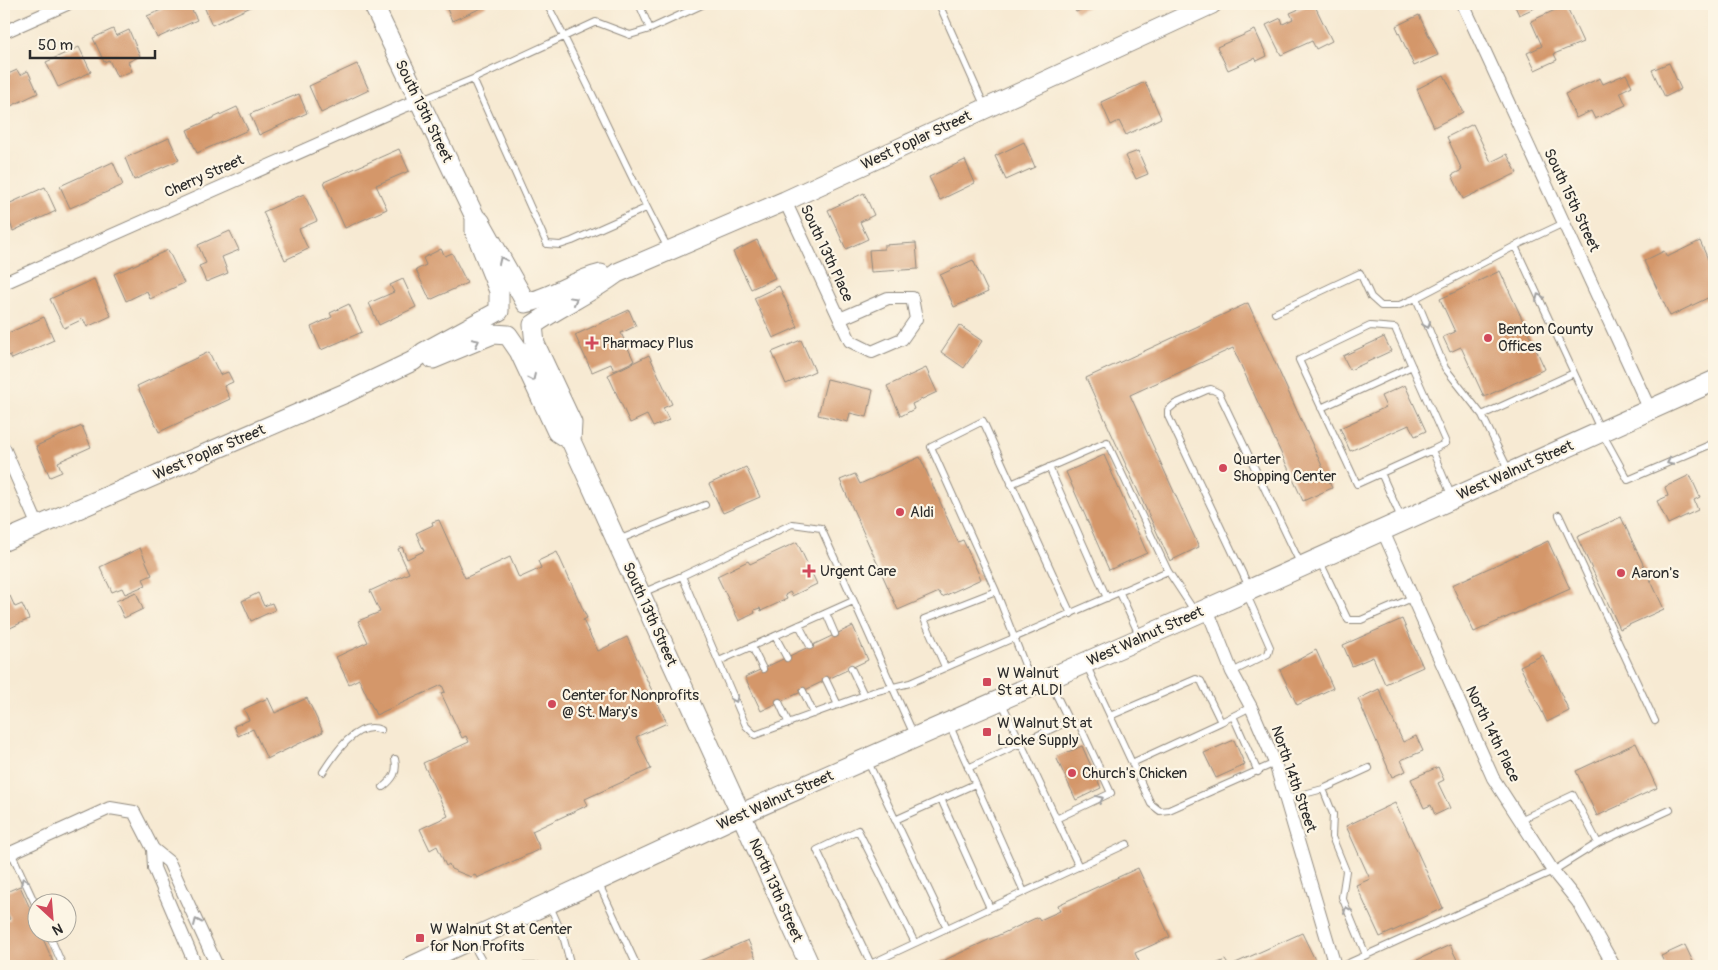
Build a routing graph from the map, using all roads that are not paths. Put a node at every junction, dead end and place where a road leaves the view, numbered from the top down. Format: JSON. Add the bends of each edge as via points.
{"nodes":[{"id":1,"x":66,"y":4,"type":"edge"},
{"id":2,"x":373,"y":4,"type":"edge"},
{"id":3,"x":547,"y":4,"type":"edge"},
{"id":4,"x":639,"y":4,"type":"edge"},
{"id":5,"x":704,"y":4,"type":"edge"},
{"id":6,"x":939,"y":4,"type":"edge"},
{"id":7,"x":1212,"y":4,"type":"edge"},
{"id":8,"x":1463,"y":4,"type":"edge"},
{"id":9,"x":650,"y":29,"type":"junction"},
{"id":10,"x":4,"y":32,"type":"edge"},
{"id":11,"x":565,"y":38,"type":"junction"},
{"id":12,"x":473,"y":80,"type":"junction"},
{"id":13,"x":419,"y":102,"type":"junction"},
{"id":14,"x":985,"y":108,"type":"junction"},
{"id":15,"x":784,"y":201,"type":"junction"},
{"id":16,"x":646,"y":208,"type":"junction"},
{"id":17,"x":475,"y":217,"type":"junction"},
{"id":18,"x":1564,"y":223,"type":"junction"},
{"id":19,"x":1516,"y":246,"type":"junction"},
{"id":20,"x":669,"y":251,"type":"junction"},
{"id":21,"x":617,"y":272,"type":"junction"},
{"id":22,"x":4,"y":283,"type":"edge"},
{"id":23,"x":1416,"y":298,"type":"junction"},
{"id":24,"x":526,"y":303,"type":"junction"},
{"id":25,"x":499,"y":311,"type":"junction"},
{"id":26,"x":1276,"y":313,"type":"dead end"},
{"id":27,"x":840,"y":319,"type":"junction"},
{"id":28,"x":533,"y":326,"type":"junction"},
{"id":29,"x":508,"y":335,"type":"junction"},
{"id":30,"x":413,"y":361,"type":"junction"},
{"id":31,"x":1412,"y":366,"type":"junction"},
{"id":32,"x":1574,"y":373,"type":"junction"},
{"id":33,"x":1714,"y":381,"type":"edge"},
{"id":34,"x":1321,"y":408,"type":"junction"},
{"id":35,"x":1650,"y":410,"type":"junction"},
{"id":36,"x":1482,"y":415,"type":"junction"},
{"id":37,"x":1601,"y":432,"type":"junction"},
{"id":38,"x":571,"y":441,"type":"junction"},
{"id":39,"x":1714,"y":442,"type":"edge"},
{"id":40,"x":4,"y":448,"type":"edge"},
{"id":41,"x":1432,"y":450,"type":"junction"},
{"id":42,"x":1049,"y":467,"type":"junction"},
{"id":43,"x":1509,"y":472,"type":"junction"},
{"id":44,"x":1382,"y":473,"type":"junction"},
{"id":45,"x":1011,"y":484,"type":"junction"},
{"id":46,"x":1452,"y":498,"type":"junction"},
{"id":47,"x":705,"y":505,"type":"dead end"},
{"id":48,"x":1559,"y":515,"type":"dead end"},
{"id":49,"x":1402,"y":520,"type":"junction"},
{"id":50,"x":38,"y":526,"type":"junction"},
{"id":51,"x":1382,"y":529,"type":"junction"},
{"id":52,"x":4,"y":541,"type":"edge"},
{"id":53,"x":617,"y":541,"type":"junction"},
{"id":54,"x":1310,"y":562,"type":"junction"},
{"id":55,"x":1168,"y":571,"type":"junction"},
{"id":56,"x":682,"y":576,"type":"junction"},
{"id":57,"x":1248,"y":590,"type":"junction"},
{"id":58,"x":996,"y":591,"type":"junction"},
{"id":59,"x":641,"y":593,"type":"junction"},
{"id":60,"x":1120,"y":593,"type":"junction"},
{"id":61,"x":1107,"y":598,"type":"junction"},
{"id":62,"x":1412,"y":598,"type":"junction"},
{"id":63,"x":853,"y":601,"type":"junction"},
{"id":64,"x":1202,"y":611,"type":"junction"},
{"id":65,"x":826,"y":613,"type":"junction"},
{"id":66,"x":1071,"y":614,"type":"junction"},
{"id":67,"x":799,"y":625,"type":"junction"},
{"id":68,"x":835,"y":634,"type":"dead end"},
{"id":69,"x":775,"y":636,"type":"junction"},
{"id":70,"x":1014,"y":638,"type":"junction"},
{"id":71,"x":1141,"y":638,"type":"junction"},
{"id":72,"x":752,"y":646,"type":"junction"},
{"id":73,"x":810,"y":646,"type":"dead end"},
{"id":74,"x":786,"y":658,"type":"dead end"},
{"id":75,"x":719,"y":661,"type":"junction"},
{"id":76,"x":1085,"y":663,"type":"junction"},
{"id":77,"x":945,"y":666,"type":"junction"},
{"id":78,"x":851,"y":668,"type":"dead end"},
{"id":79,"x":763,"y":669,"type":"dead end"},
{"id":80,"x":1232,"y":672,"type":"junction"},
{"id":81,"x":826,"y":680,"type":"dead end"},
{"id":82,"x":1041,"y":682,"type":"junction"},
{"id":83,"x":892,"y":687,"type":"junction"},
{"id":84,"x":803,"y":691,"type":"dead end"},
{"id":85,"x":864,"y":695,"type":"junction"},
{"id":86,"x":1001,"y":700,"type":"junction"},
{"id":87,"x":779,"y":702,"type":"dead end"},
{"id":88,"x":838,"y":705,"type":"junction"},
{"id":89,"x":1251,"y":707,"type":"junction"},
{"id":90,"x":814,"y":714,"type":"junction"},
{"id":91,"x":1110,"y":716,"type":"junction"},
{"id":92,"x":1233,"y":716,"type":"junction"},
{"id":93,"x":1068,"y":721,"type":"junction"},
{"id":94,"x":1655,"y":721,"type":"dead end"},
{"id":95,"x":1221,"y":722,"type":"junction"},
{"id":96,"x":948,"y":723,"type":"junction"},
{"id":97,"x":789,"y":724,"type":"junction"},
{"id":98,"x":381,"y":730,"type":"dead end"},
{"id":99,"x":916,"y":738,"type":"junction"},
{"id":100,"x":1021,"y":743,"type":"junction"},
{"id":101,"x":395,"y":759,"type":"dead end"},
{"id":102,"x":866,"y":759,"type":"junction"},
{"id":103,"x":1132,"y":763,"type":"junction"},
{"id":104,"x":1275,"y":763,"type":"junction"},
{"id":105,"x":968,"y":768,"type":"junction"},
{"id":106,"x":1370,"y":768,"type":"dead end"},
{"id":107,"x":323,"y":772,"type":"dead end"},
{"id":108,"x":1258,"y":772,"type":"junction"},
{"id":109,"x":975,"y":784,"type":"junction"},
{"id":110,"x":383,"y":787,"type":"dead end"},
{"id":111,"x":1323,"y":789,"type":"junction"},
{"id":112,"x":941,"y":799,"type":"junction"},
{"id":113,"x":1285,"y":799,"type":"junction"},
{"id":114,"x":1670,"y":810,"type":"dead end"},
{"id":115,"x":741,"y":814,"type":"junction"},
{"id":116,"x":1056,"y":819,"type":"junction"},
{"id":117,"x":895,"y":820,"type":"junction"},
{"id":118,"x":1520,"y":820,"type":"junction"},
{"id":119,"x":1598,"y":843,"type":"junction"},
{"id":120,"x":1127,"y":844,"type":"dead end"},
{"id":121,"x":153,"y":849,"type":"junction"},
{"id":122,"x":8,"y":854,"type":"edge"},
{"id":123,"x":1079,"y":867,"type":"junction"},
{"id":124,"x":1553,"y":871,"type":"junction"},
{"id":125,"x":598,"y":881,"type":"junction"},
{"id":126,"x":28,"y":892,"type":"edge"},
{"id":127,"x":1024,"y":892,"type":"junction"},
{"id":128,"x":549,"y":903,"type":"junction"},
{"id":129,"x":990,"y":908,"type":"junction"},
{"id":130,"x":947,"y":928,"type":"junction"},
{"id":131,"x":470,"y":939,"type":"junction"},
{"id":132,"x":52,"y":942,"type":"edge"},
{"id":133,"x":915,"y":943,"type":"junction"},
{"id":134,"x":1366,"y":955,"type":"junction"},
{"id":135,"x":869,"y":965,"type":"edge"},
{"id":136,"x":63,"y":966,"type":"edge"},
{"id":137,"x":196,"y":966,"type":"edge"},
{"id":138,"x":217,"y":966,"type":"edge"},
{"id":139,"x":413,"y":966,"type":"edge"},
{"id":140,"x":484,"y":966,"type":"edge"},
{"id":141,"x":514,"y":966,"type":"edge"},
{"id":142,"x":536,"y":966,"type":"edge"},
{"id":143,"x":571,"y":966,"type":"edge"},
{"id":144,"x":637,"y":966,"type":"edge"},
{"id":145,"x":810,"y":966,"type":"edge"},
{"id":146,"x":1335,"y":966,"type":"edge"},
{"id":147,"x":1342,"y":966,"type":"edge"},
{"id":148,"x":1614,"y":966,"type":"edge"}],
"edges":[{"from":1,"to":10,"type":"street"},
{"from":2,"to":13,"type":"street","name":"South 13th Street"},
{"from":3,"to":11,"type":"lane"},
{"from":4,"to":9,"type":"lane"},
{"from":5,"to":9,"type":"lane"},
{"from":6,"to":14,"type":"lane"},
{"from":7,"to":14,"type":"street","name":"West Poplar Street"},
{"from":8,"to":18,"type":"street","name":"South 15th Street"},
{"from":9,"to":11,"type":"lane","via":[[630,35],[596,22]]},
{"from":11,"to":12,"type":"lane"},
{"from":11,"to":16,"type":"lane"},
{"from":12,"to":13,"type":"lane"},
{"from":12,"to":16,"type":"lane","via":[[546,244],[560,245],[572,241]]},
{"from":13,"to":17,"type":"street","name":"South 13th Street"},
{"from":13,"to":22,"type":"street","name":"Cherry Street"},
{"from":14,"to":15,"type":"street","name":"West Poplar Street"},
{"from":15,"to":20,"type":"street","name":"West Poplar Street"},
{"from":15,"to":27,"type":"street","name":"South 13th Place"},
{"from":16,"to":20,"type":"lane"},
{"from":24,"to":17,"type":"street","name":"South 13th Street","one_way":true,"via":[[483,223]]},
{"from":17,"to":25,"type":"street","name":"South 13th Street","via":[[475,231],[499,291]]},
{"from":18,"to":19,"type":"lane"},
{"from":18,"to":35,"type":"street","name":"South 15th Street"},
{"from":19,"to":23,"type":"lane"},
{"from":32,"to":19,"type":"lane","one_way":true},
{"from":20,"to":21,"type":"street","name":"West Poplar Street"},
{"from":21,"to":24,"type":"street","name":"West Poplar Street","via":[[598,275]]},
{"from":28,"to":21,"type":"street","name":"West Poplar Street","one_way":true},
{"from":23,"to":26,"type":"lane","via":[[1397,306],[1381,306],[1371,297],[1360,273]]},
{"from":23,"to":36,"type":"lane","one_way":true,"via":[[1445,368]]},
{"from":24,"to":25,"type":"street","via":[[513,300]]},
{"from":24,"to":28,"type":"street","via":[[533,313]]},
{"from":25,"to":29,"type":"street","via":[[499,328]]},
{"from":25,"to":30,"type":"street","name":"West Poplar Street"},
{"from":27,"to":27,"type":"street","name":"South 13th Place","via":[[888,298],[912,298],[916,319],[902,339],[872,352],[850,341]]},
{"from":28,"to":29,"type":"street","via":[[520,336]]},
{"from":28,"to":38,"type":"street","name":"South 13th Street","via":[[535,344],[572,423]]},
{"from":30,"to":29,"type":"street","name":"West Poplar Street","one_way":true,"via":[[424,362],[492,334]]},
{"from":29,"to":38,"type":"street","name":"South 13th Street","one_way":true,"via":[[519,351],[557,432]]},
{"from":30,"to":50,"type":"street","name":"West Poplar Street"},
{"from":31,"to":34,"type":"lane"},
{"from":31,"to":34,"type":"lane","via":[[1395,328],[1370,326],[1299,360]]},
{"from":31,"to":41,"type":"lane","via":[[1446,443]]},
{"from":32,"to":36,"type":"lane"},
{"from":32,"to":37,"type":"lane"},
{"from":33,"to":35,"type":"main road","name":"West Walnut Street"},
{"from":34,"to":44,"type":"lane","via":[[1357,484]]},
{"from":35,"to":37,"type":"main road","name":"West Walnut Street"},
{"from":36,"to":43,"type":"lane"},
{"from":39,"to":37,"type":"lane","one_way":true,"via":[[1628,480]]},
{"from":37,"to":43,"type":"main road","name":"West Walnut Street"},
{"from":38,"to":53,"type":"street","name":"South 13th Street"},
{"from":40,"to":50,"type":"street"},
{"from":41,"to":44,"type":"lane"},
{"from":41,"to":46,"type":"lane"},
{"from":42,"to":45,"type":"lane"},
{"from":42,"to":55,"type":"lane","via":[[1107,442]]},
{"from":42,"to":61,"type":"lane"},
{"from":43,"to":46,"type":"main road","name":"West Walnut Street"},
{"from":44,"to":49,"type":"lane"},
{"from":45,"to":58,"type":"lane","via":[[983,421],[932,447]]},
{"from":45,"to":66,"type":"lane"},
{"from":46,"to":49,"type":"main road","name":"West Walnut Street"},
{"from":47,"to":53,"type":"lane"},
{"from":48,"to":94,"type":"lane"},
{"from":49,"to":51,"type":"main road","name":"West Walnut Street"},
{"from":50,"to":52,"type":"street","name":"West Poplar Street"},
{"from":51,"to":54,"type":"main road","name":"West Walnut Street"},
{"from":51,"to":62,"type":"street","name":"North 14th Place"},
{"from":53,"to":59,"type":"street","name":"South 13th Street"},
{"from":54,"to":57,"type":"main road","name":"West Walnut Street"},
{"from":54,"to":57,"type":"lane","via":[[1219,393],[1206,390],[1175,404],[1168,410],[1168,416]]},
{"from":54,"to":62,"type":"lane","via":[[1348,620],[1361,620]]},
{"from":55,"to":60,"type":"lane"},
{"from":55,"to":64,"type":"lane"},
{"from":56,"to":59,"type":"lane"},
{"from":56,"to":63,"type":"lane","via":[[792,524],[821,528]]},
{"from":56,"to":75,"type":"lane"},
{"from":57,"to":64,"type":"main road","name":"West Walnut Street"},
{"from":57,"to":80,"type":"lane","via":[[1270,647],[1268,654]]},
{"from":58,"to":70,"type":"lane"},
{"from":58,"to":77,"type":"lane","via":[[924,619]]},
{"from":59,"to":115,"type":"street","name":"South 13th Street"},
{"from":60,"to":61,"type":"lane"},
{"from":60,"to":71,"type":"lane"},
{"from":61,"to":66,"type":"lane"},
{"from":62,"to":118,"type":"street","name":"North 14th Place","via":[[1493,778]]},
{"from":63,"to":65,"type":"lane"},
{"from":63,"to":83,"type":"lane"},
{"from":64,"to":71,"type":"main road","name":"West Walnut Street"},
{"from":64,"to":80,"type":"street","name":"North 14th Street"},
{"from":65,"to":67,"type":"lane"},
{"from":65,"to":68,"type":"lane"},
{"from":66,"to":70,"type":"lane"},
{"from":67,"to":69,"type":"lane"},
{"from":67,"to":73,"type":"lane"},
{"from":69,"to":72,"type":"lane"},
{"from":69,"to":74,"type":"lane"},
{"from":70,"to":77,"type":"lane"},
{"from":70,"to":82,"type":"lane"},
{"from":71,"to":76,"type":"main road","name":"West Walnut Street"},
{"from":72,"to":75,"type":"lane"},
{"from":72,"to":79,"type":"lane"},
{"from":75,"to":97,"type":"lane","one_way":true,"via":[[746,726],[755,735]]},
{"from":76,"to":82,"type":"main road","name":"West Walnut Street"},
{"from":76,"to":91,"type":"lane"},
{"from":77,"to":83,"type":"lane","via":[[910,683]]},
{"from":78,"to":85,"type":"lane"},
{"from":80,"to":89,"type":"street","name":"North 14th Street"},
{"from":81,"to":88,"type":"lane"},
{"from":82,"to":86,"type":"main road","name":"West Walnut Street"},
{"from":82,"to":93,"type":"lane"},
{"from":83,"to":85,"type":"lane"},
{"from":83,"to":99,"type":"lane"},
{"from":84,"to":90,"type":"lane"},
{"from":85,"to":88,"type":"lane"},
{"from":86,"to":96,"type":"main road","name":"West Walnut Street"},
{"from":86,"to":100,"type":"lane"},
{"from":87,"to":97,"type":"lane"},
{"from":88,"to":90,"type":"lane"},
{"from":89,"to":92,"type":"lane"},
{"from":89,"to":104,"type":"street","name":"North 14th Street"},
{"from":90,"to":97,"type":"lane"},
{"from":91,"to":95,"type":"lane","via":[[1196,679],[1201,681]]},
{"from":91,"to":103,"type":"lane"},
{"from":92,"to":95,"type":"lane"},
{"from":92,"to":108,"type":"lane"},
{"from":93,"to":100,"type":"lane"},
{"from":116,"to":93,"type":"lane","one_way":true,"via":[[1111,793],[1080,726]]},
{"from":95,"to":103,"type":"lane"},
{"from":96,"to":99,"type":"main road","name":"West Walnut Street"},
{"from":96,"to":105,"type":"lane"},
{"from":98,"to":107,"type":"lane","via":[[365,729],[351,738]]},
{"from":99,"to":102,"type":"main road","name":"West Walnut Street"},
{"from":100,"to":105,"type":"lane"},
{"from":100,"to":116,"type":"lane"},
{"from":101,"to":110,"type":"lane","via":[[394,778]]},
{"from":102,"to":115,"type":"main road","name":"West Walnut Street"},
{"from":102,"to":117,"type":"lane"},
{"from":103,"to":108,"type":"lane","via":[[1151,804],[1160,811]]},
{"from":104,"to":108,"type":"lane"},
{"from":104,"to":113,"type":"street","name":"North 14th Street"},
{"from":105,"to":109,"type":"lane"},
{"from":106,"to":111,"type":"lane"},
{"from":109,"to":112,"type":"lane"},
{"from":109,"to":127,"type":"lane"},
{"from":111,"to":113,"type":"lane"},
{"from":134,"to":111,"type":"lane","one_way":true,"via":[[1342,897],[1346,871],[1332,837],[1334,814]]},
{"from":112,"to":117,"type":"lane"},
{"from":112,"to":129,"type":"lane"},
{"from":113,"to":146,"type":"street","name":"North 14th Street"},
{"from":114,"to":119,"type":"lane"},
{"from":115,"to":125,"type":"main road","name":"West Walnut Street"},
{"from":115,"to":145,"type":"street","name":"North 13th Street"},
{"from":116,"to":123,"type":"lane"},
{"from":117,"to":130,"type":"lane"},
{"from":118,"to":119,"type":"lane","via":[[1573,796]]},
{"from":118,"to":124,"type":"street","name":"North 14th Place"},
{"from":119,"to":124,"type":"lane"},
{"from":120,"to":123,"type":"lane"},
{"from":121,"to":122,"type":"street","via":[[134,812],[110,808]]},
{"from":121,"to":137,"type":"street","via":[[154,868]]},
{"from":138,"to":121,"type":"street","one_way":true,"via":[[169,862]]},
{"from":126,"to":122,"type":"lane","one_way":true},
{"from":123,"to":127,"type":"lane"},
{"from":124,"to":134,"type":"lane"},
{"from":124,"to":148,"type":"street","name":"North 14th Place","via":[[1578,902]]},
{"from":125,"to":128,"type":"main road","name":"West Walnut Street"},
{"from":125,"to":144,"type":"lane"},
{"from":127,"to":129,"type":"lane"},
{"from":128,"to":131,"type":"main road","name":"West Walnut Street"},
{"from":128,"to":143,"type":"lane"},
{"from":129,"to":130,"type":"lane"},
{"from":130,"to":133,"type":"lane"},
{"from":131,"to":139,"type":"main road","name":"West Walnut Street"},
{"from":131,"to":140,"type":"lane"},
{"from":132,"to":136,"type":"lane"},
{"from":133,"to":135,"type":"lane"},
{"from":133,"to":135,"type":"lane","via":[[858,830],[817,850]]},
{"from":134,"to":147,"type":"lane"},
{"from":141,"to":142,"type":"lane"}]}
